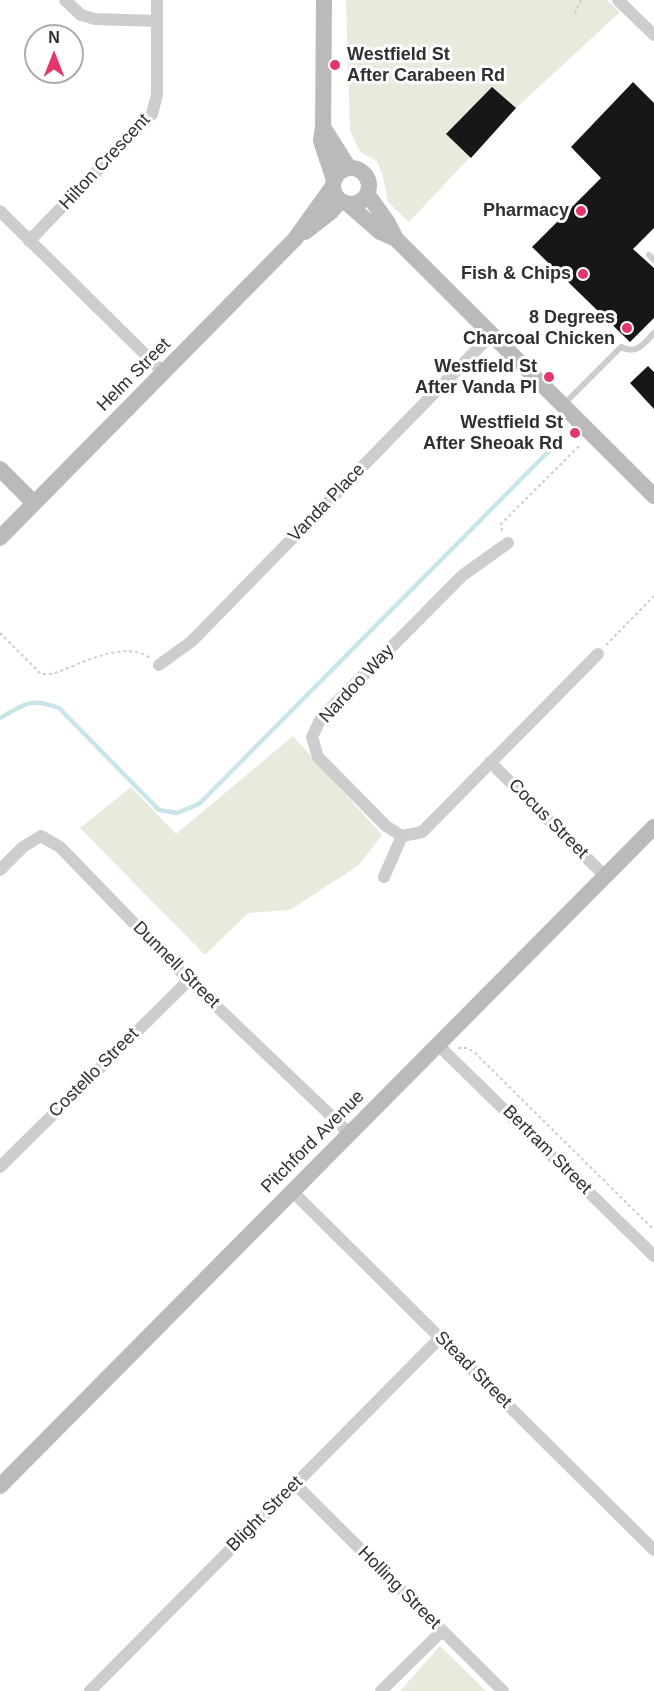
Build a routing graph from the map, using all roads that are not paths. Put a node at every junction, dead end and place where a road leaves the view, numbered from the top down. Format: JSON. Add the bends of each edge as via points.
{"nodes":[{"id":1,"x":65,"y":0,"type":"edge"},
{"id":2,"x":157,"y":0,"type":"edge"},
{"id":3,"x":324,"y":0,"type":"edge"},
{"id":4,"x":618,"y":0,"type":"edge"},
{"id":5,"x":157,"y":21,"type":"junction"},
{"id":6,"x":654,"y":35,"type":"edge"},
{"id":7,"x":323,"y":127,"type":"junction"},
{"id":8,"x":349,"y":168,"type":"junction"},
{"id":9,"x":339,"y":193,"type":"junction"},
{"id":10,"x":368,"y":195,"type":"junction"},
{"id":11,"x":0,"y":212,"type":"edge"},
{"id":12,"x":396,"y":239,"type":"junction"},
{"id":13,"x":29,"y":241,"type":"junction"},
{"id":14,"x":654,"y":333,"type":"edge"},
{"id":15,"x":492,"y":336,"type":"junction"},
{"id":16,"x":164,"y":373,"type":"junction"},
{"id":17,"x":562,"y":406,"type":"junction"},
{"id":18,"x":0,"y":469,"type":"edge"},
{"id":19,"x":654,"y":496,"type":"edge"},
{"id":20,"x":34,"y":503,"type":"junction"},
{"id":21,"x":0,"y":538,"type":"edge"},
{"id":22,"x":508,"y":543,"type":"dead end"},
{"id":23,"x":598,"y":654,"type":"road end"},
{"id":24,"x":159,"y":665,"type":"road end"},
{"id":25,"x":490,"y":762,"type":"junction"},
{"id":26,"x":654,"y":827,"type":"edge"},
{"id":27,"x":402,"y":836,"type":"junction"},
{"id":28,"x":0,"y":870,"type":"edge"},
{"id":29,"x":384,"y":877,"type":"dead end"},
{"id":30,"x":606,"y":877,"type":"junction"},
{"id":31,"x":189,"y":980,"type":"junction"},
{"id":32,"x":444,"y":1051,"type":"junction"},
{"id":33,"x":349,"y":1133,"type":"junction"},
{"id":34,"x":0,"y":1167,"type":"edge"},
{"id":35,"x":292,"y":1191,"type":"junction"},
{"id":36,"x":654,"y":1256,"type":"edge"},
{"id":37,"x":440,"y":1338,"type":"junction"},
{"id":38,"x":295,"y":1484,"type":"junction"},
{"id":39,"x":0,"y":1486,"type":"edge"},
{"id":40,"x":654,"y":1550,"type":"edge"},
{"id":41,"x":442,"y":1631,"type":"junction"},
{"id":42,"x":90,"y":1691,"type":"edge"},
{"id":43,"x":381,"y":1691,"type":"edge"},
{"id":44,"x":503,"y":1691,"type":"edge"}],
"edges":[{"from":1,"to":5,"type":"street","via":[[81,15],[95,19]]},
{"from":2,"to":5,"type":"street","name":"Hilton Crescent"},
{"from":3,"to":7,"type":"street"},
{"from":4,"to":6,"type":"street"},
{"from":5,"to":13,"type":"street","name":"Hilton Crescent","via":[[157,94],[148,120]]},
{"from":7,"to":8,"type":"street"},
{"from":7,"to":9,"type":"street","via":[[321,141]]},
{"from":8,"to":9,"type":"street","via":[[340,172]]},
{"from":8,"to":10,"type":"street","via":[[365,174],[370,184]]},
{"from":9,"to":10,"type":"street","via":[[360,203]]},
{"from":9,"to":12,"type":"street","via":[[380,232]]},
{"from":9,"to":16,"type":"street","name":"Helm Street","via":[[331,212],[295,239]]},
{"from":10,"to":12,"type":"street"},
{"from":11,"to":13,"type":"street"},
{"from":12,"to":15,"type":"street"},
{"from":13,"to":16,"type":"street"},
{"from":14,"to":17,"type":"lane","via":[[632,351],[621,347]]},
{"from":15,"to":17,"type":"street"},
{"from":15,"to":24,"type":"street","name":"Vanda Place","via":[[192,641]]},
{"from":16,"to":20,"type":"street","name":"Helm Street"},
{"from":17,"to":19,"type":"street"},
{"from":18,"to":20,"type":"street"},
{"from":20,"to":21,"type":"street","name":"Helm Street"},
{"from":22,"to":27,"type":"street","name":"Nardoo Way","via":[[463,575],[321,718],[312,737],[318,757],[386,826]]},
{"from":23,"to":25,"type":"street"},
{"from":25,"to":27,"type":"street","via":[[422,832]]},
{"from":25,"to":30,"type":"street","name":"Cocus Street"},
{"from":26,"to":30,"type":"street","name":"Pitchford Avenue"},
{"from":27,"to":29,"type":"street"},
{"from":28,"to":31,"type":"street","name":"Dunnell Street","via":[[22,847],[41,836],[60,847]]},
{"from":30,"to":32,"type":"street","name":"Pitchford Avenue"},
{"from":31,"to":33,"type":"street","name":"Dunnell Street"},
{"from":31,"to":34,"type":"street","name":"Costello Street"},
{"from":32,"to":33,"type":"street","name":"Pitchford Avenue"},
{"from":32,"to":36,"type":"street","name":"Bertram Street"},
{"from":33,"to":35,"type":"street","name":"Pitchford Avenue"},
{"from":35,"to":37,"type":"street","name":"Stead Street"},
{"from":35,"to":39,"type":"street","name":"Pitchford Avenue"},
{"from":37,"to":38,"type":"street","name":"Blight Street"},
{"from":37,"to":40,"type":"street","name":"Stead Street"},
{"from":38,"to":41,"type":"street","name":"Holling Street"},
{"from":38,"to":42,"type":"street","name":"Blight Street"},
{"from":41,"to":43,"type":"street"},
{"from":41,"to":44,"type":"street","name":"Holling Street"}]}
